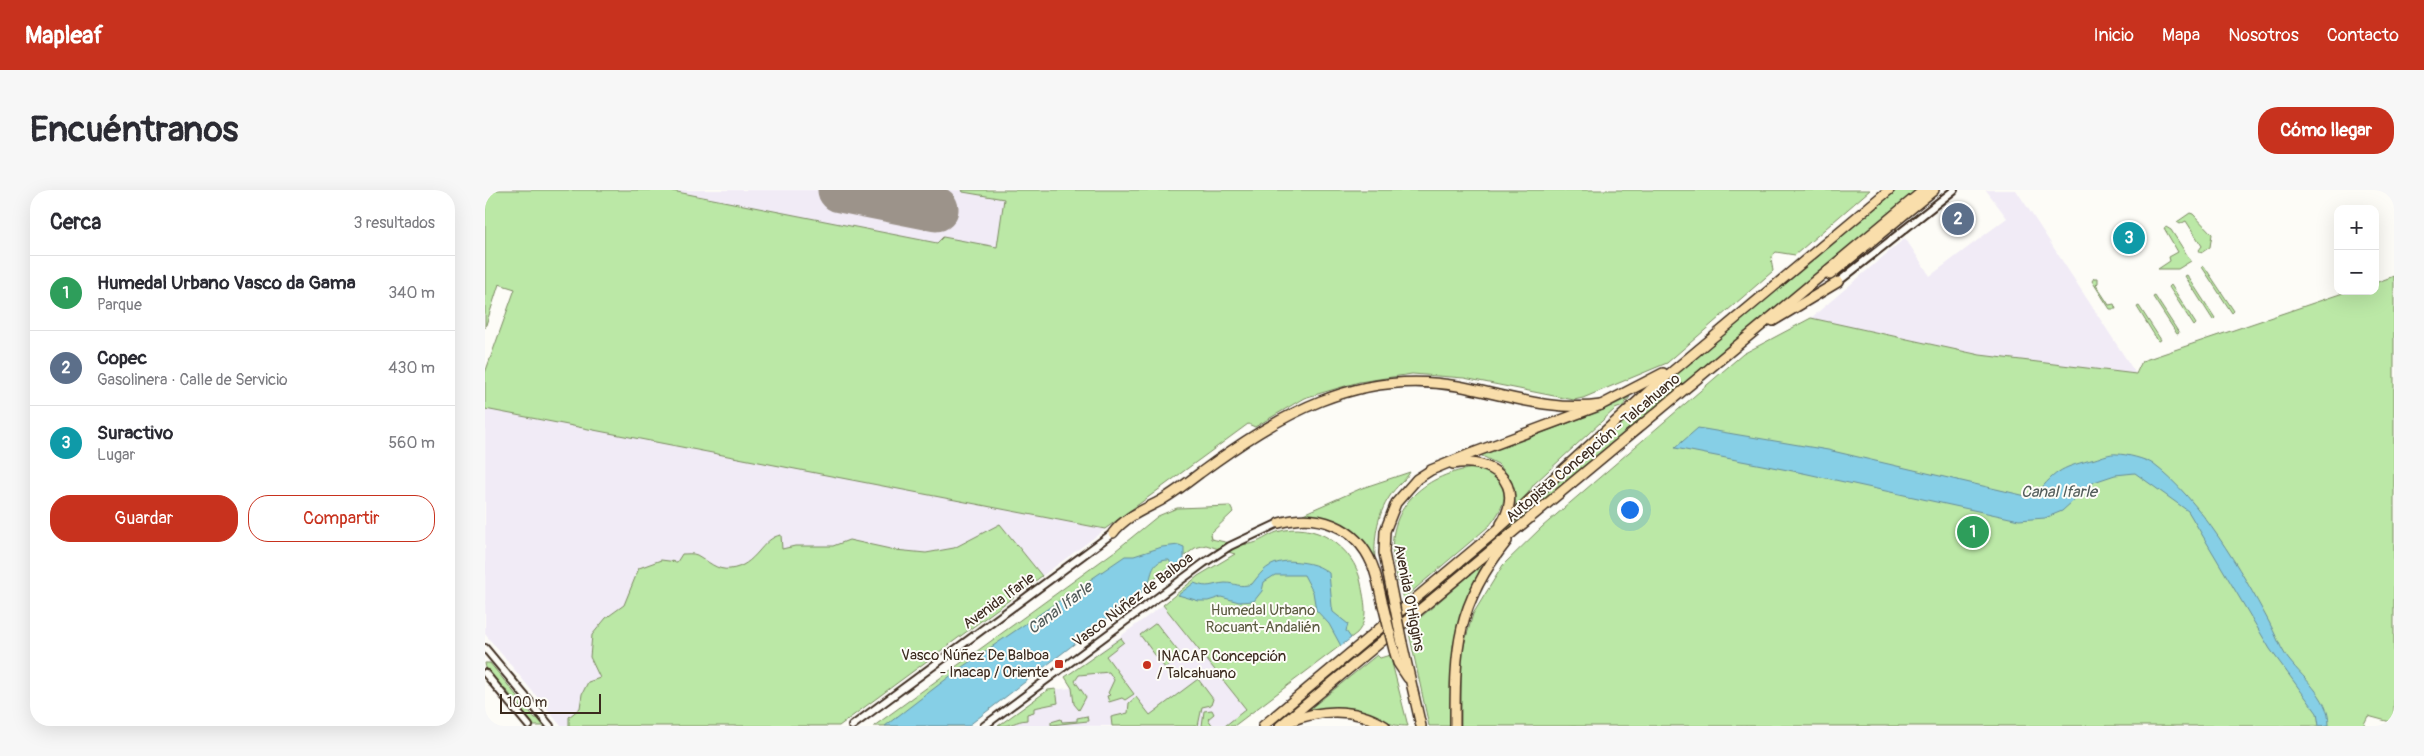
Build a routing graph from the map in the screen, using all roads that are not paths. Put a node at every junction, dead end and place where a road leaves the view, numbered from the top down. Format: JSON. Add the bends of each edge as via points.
{"nodes":[{"id":1,"x":1878,"y":190,"type":"edge"},
{"id":2,"x":1889,"y":190,"type":"edge"},
{"id":3,"x":1924,"y":190,"type":"edge"},
{"id":4,"x":1934,"y":190,"type":"edge"},
{"id":5,"x":1954,"y":190,"type":"edge"},
{"id":6,"x":1852,"y":221,"type":"junction"},
{"id":7,"x":1838,"y":282,"type":"joint"},
{"id":8,"x":1794,"y":298,"type":"junction"},
{"id":9,"x":1757,"y":329,"type":"junction"},
{"id":10,"x":1683,"y":362,"type":"junction"},
{"id":11,"x":1601,"y":405,"type":"junction"},
{"id":12,"x":1438,"y":467,"type":"junction"},
{"id":13,"x":1279,"y":523,"type":"joint"},
{"id":14,"x":1521,"y":525,"type":"junction"},
{"id":15,"x":1495,"y":532,"type":"junction"},
{"id":16,"x":1113,"y":533,"type":"joint"},
{"id":17,"x":485,"y":648,"type":"edge"},
{"id":18,"x":485,"y":673,"type":"edge"},
{"id":19,"x":1411,"y":682,"type":"junction"},
{"id":20,"x":529,"y":726,"type":"edge"},
{"id":21,"x":550,"y":726,"type":"edge"},
{"id":22,"x":852,"y":726,"type":"edge"},
{"id":23,"x":984,"y":726,"type":"edge"},
{"id":24,"x":1263,"y":726,"type":"edge"},
{"id":25,"x":1280,"y":726,"type":"edge"},
{"id":26,"x":1385,"y":726,"type":"edge"},
{"id":27,"x":1421,"y":726,"type":"edge"},
{"id":28,"x":1455,"y":726,"type":"edge"}],
"edges":[{"from":1,"to":6,"type":"main road"},
{"from":2,"to":6,"type":"main road","name":"Autopista Concepción - Talcahuano"},
{"from":3,"to":8,"type":"main road","name":"Autopista Concepción - Talcahuano"},
{"from":4,"to":8,"type":"main road","via":[[1843,266]]},
{"from":5,"to":7,"type":"street"},
{"from":6,"to":10,"type":"main road","name":"Autopista Concepción - Talcahuano"},
{"from":7,"to":9,"type":"main road"},
{"from":8,"to":9,"type":"main road","name":"Autopista Concepción - Talcahuano"},
{"from":9,"to":14,"type":"main road","name":"Autopista Concepción - Talcahuano"},
{"from":10,"to":11,"type":"main road"},
{"from":10,"to":15,"type":"main road","name":"Autopista Concepción - Talcahuano"},
{"from":11,"to":12,"type":"main road"},
{"from":11,"to":16,"type":"main road","via":[[1561,407],[1459,386],[1426,383],[1384,384],[1343,393],[1314,402],[1275,422],[1123,522]]},
{"from":12,"to":15,"type":"main road","via":[[1474,462],[1499,472],[1507,485],[1509,500],[1505,516]]},
{"from":12,"to":19,"type":"main road","name":"Avenida O'Higgins","bridge":true,"via":[[1405,490],[1389,516],[1385,531],[1384,553]]},
{"from":13,"to":19,"type":"main road","bridge":true,"via":[[1317,519],[1348,533],[1361,545],[1370,559],[1394,650],[1401,669]]},
{"from":13,"to":23,"type":"street","name":"Vasco Núñez de Balboa","via":[[1203,563]]},
{"from":14,"to":25,"type":"main road","name":"Autopista Concepción - Talcahuano"},
{"from":14,"to":28,"type":"main road","via":[[1483,576],[1463,620],[1456,659]]},
{"from":15,"to":24,"type":"main road","name":"Autopista Concepción - Talcahuano"},
{"from":16,"to":22,"type":"street","name":"Avenida Ifarle"},
{"from":17,"to":21,"type":"street"},
{"from":18,"to":20,"type":"street"},
{"from":19,"to":27,"type":"main road","name":"Avenida O'Higgins"},
{"from":25,"to":26,"type":"main road","via":[[1308,715],[1334,711],[1362,715]]}]}
